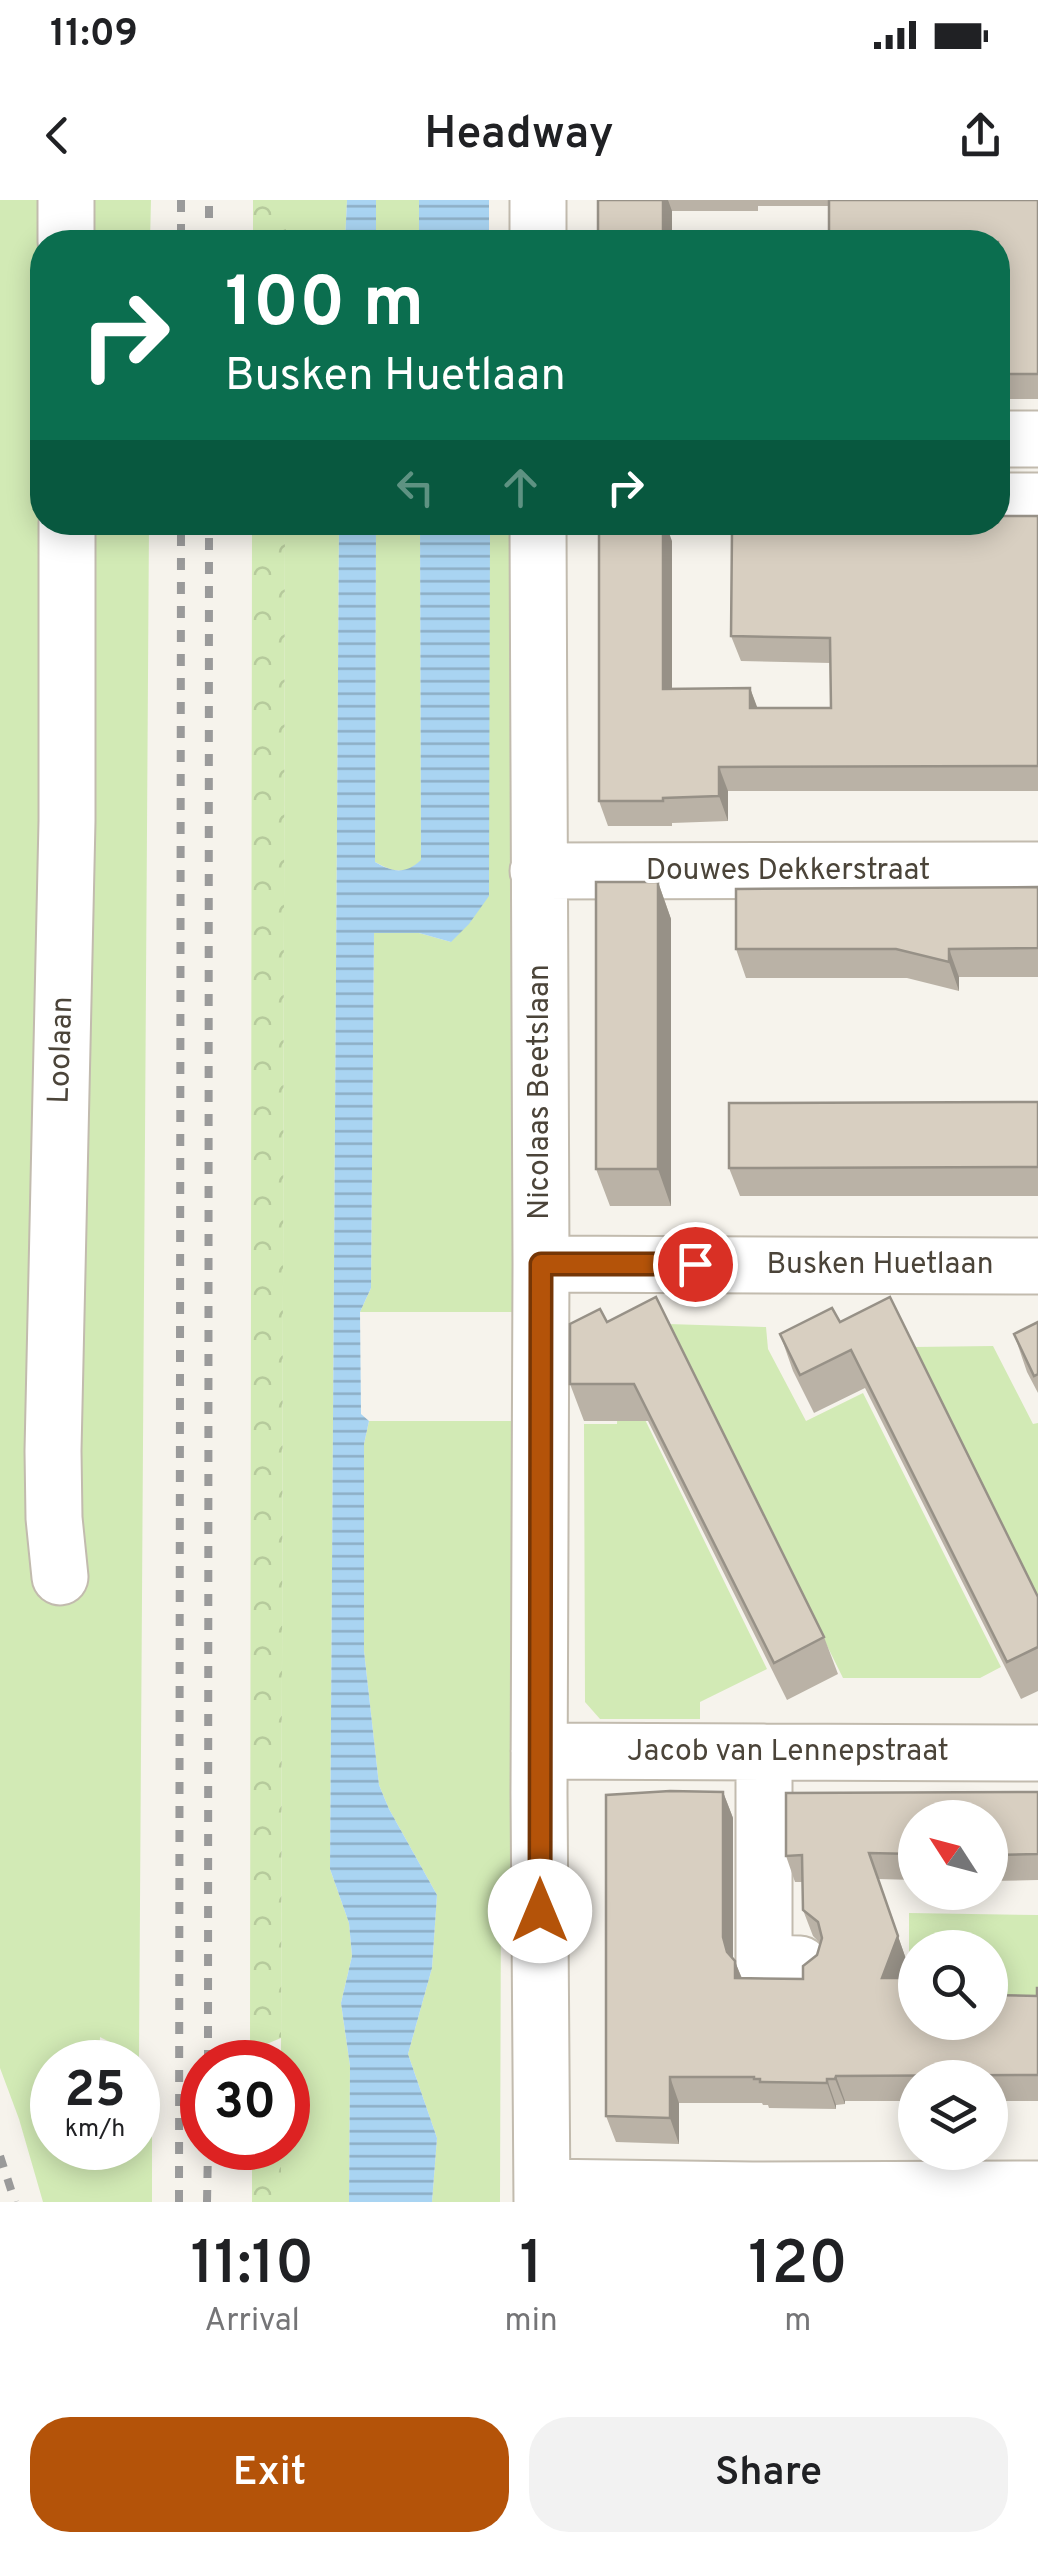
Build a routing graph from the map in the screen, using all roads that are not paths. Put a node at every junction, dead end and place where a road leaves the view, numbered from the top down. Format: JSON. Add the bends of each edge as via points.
{"nodes":[{"id":1,"x":66,"y":200,"type":"edge"},
{"id":2,"x":538,"y":200,"type":"edge"},
{"id":3,"x":66,"y":230,"type":"edge"},
{"id":4,"x":538,"y":230,"type":"edge"},
{"id":5,"x":1010,"y":438,"type":"edge"},
{"id":6,"x":1038,"y":439,"type":"edge"},
{"id":7,"x":1010,"y":501,"type":"edge"},
{"id":8,"x":1038,"y":501,"type":"edge"},
{"id":9,"x":66,"y":535,"type":"edge"},
{"id":10,"x":538,"y":535,"type":"edge"},
{"id":11,"x":1038,"y":870,"type":"edge"},
{"id":12,"x":538,"y":871,"type":"junction"},
{"id":13,"x":541,"y":1264,"type":"junction"},
{"id":14,"x":1038,"y":1266,"type":"edge"},
{"id":15,"x":60,"y":1577,"type":"dead end"},
{"id":16,"x":539,"y":1751,"type":"junction"},
{"id":17,"x":764,"y":1752,"type":"junction"},
{"id":18,"x":1038,"y":1753,"type":"edge"},
{"id":19,"x":800,"y":1964,"type":"edge"},
{"id":20,"x":1038,"y":2189,"type":"edge"},
{"id":21,"x":542,"y":2194,"type":"edge"}],
"edges":[{"from":1,"to":3,"type":"street"},
{"from":2,"to":4,"type":"street"},
{"from":5,"to":6,"type":"street"},
{"from":7,"to":8,"type":"street"},
{"from":9,"to":15,"type":"street","name":"Loolaan","via":[[67,840],[52,1451]]},
{"from":10,"to":12,"type":"street","name":"Nicolaas Beetslaan"},
{"from":11,"to":12,"type":"street","name":"Douwes Dekkerstraat"},
{"from":12,"to":13,"type":"street","name":"Nicolaas Beetslaan"},
{"from":13,"to":14,"type":"street","name":"Busken Huetlaan"},
{"from":13,"to":16,"type":"street","name":"Nicolaas Beetslaan"},
{"from":16,"to":17,"type":"street","name":"Jacob van Lennepstraat"},
{"from":16,"to":21,"type":"street","name":"Nicolaas Beetslaan"},
{"from":17,"to":18,"type":"street","name":"Jacob van Lennepstraat"},
{"from":17,"to":19,"type":"street","via":[[764,1964]]},
{"from":20,"to":21,"type":"street"}]}
